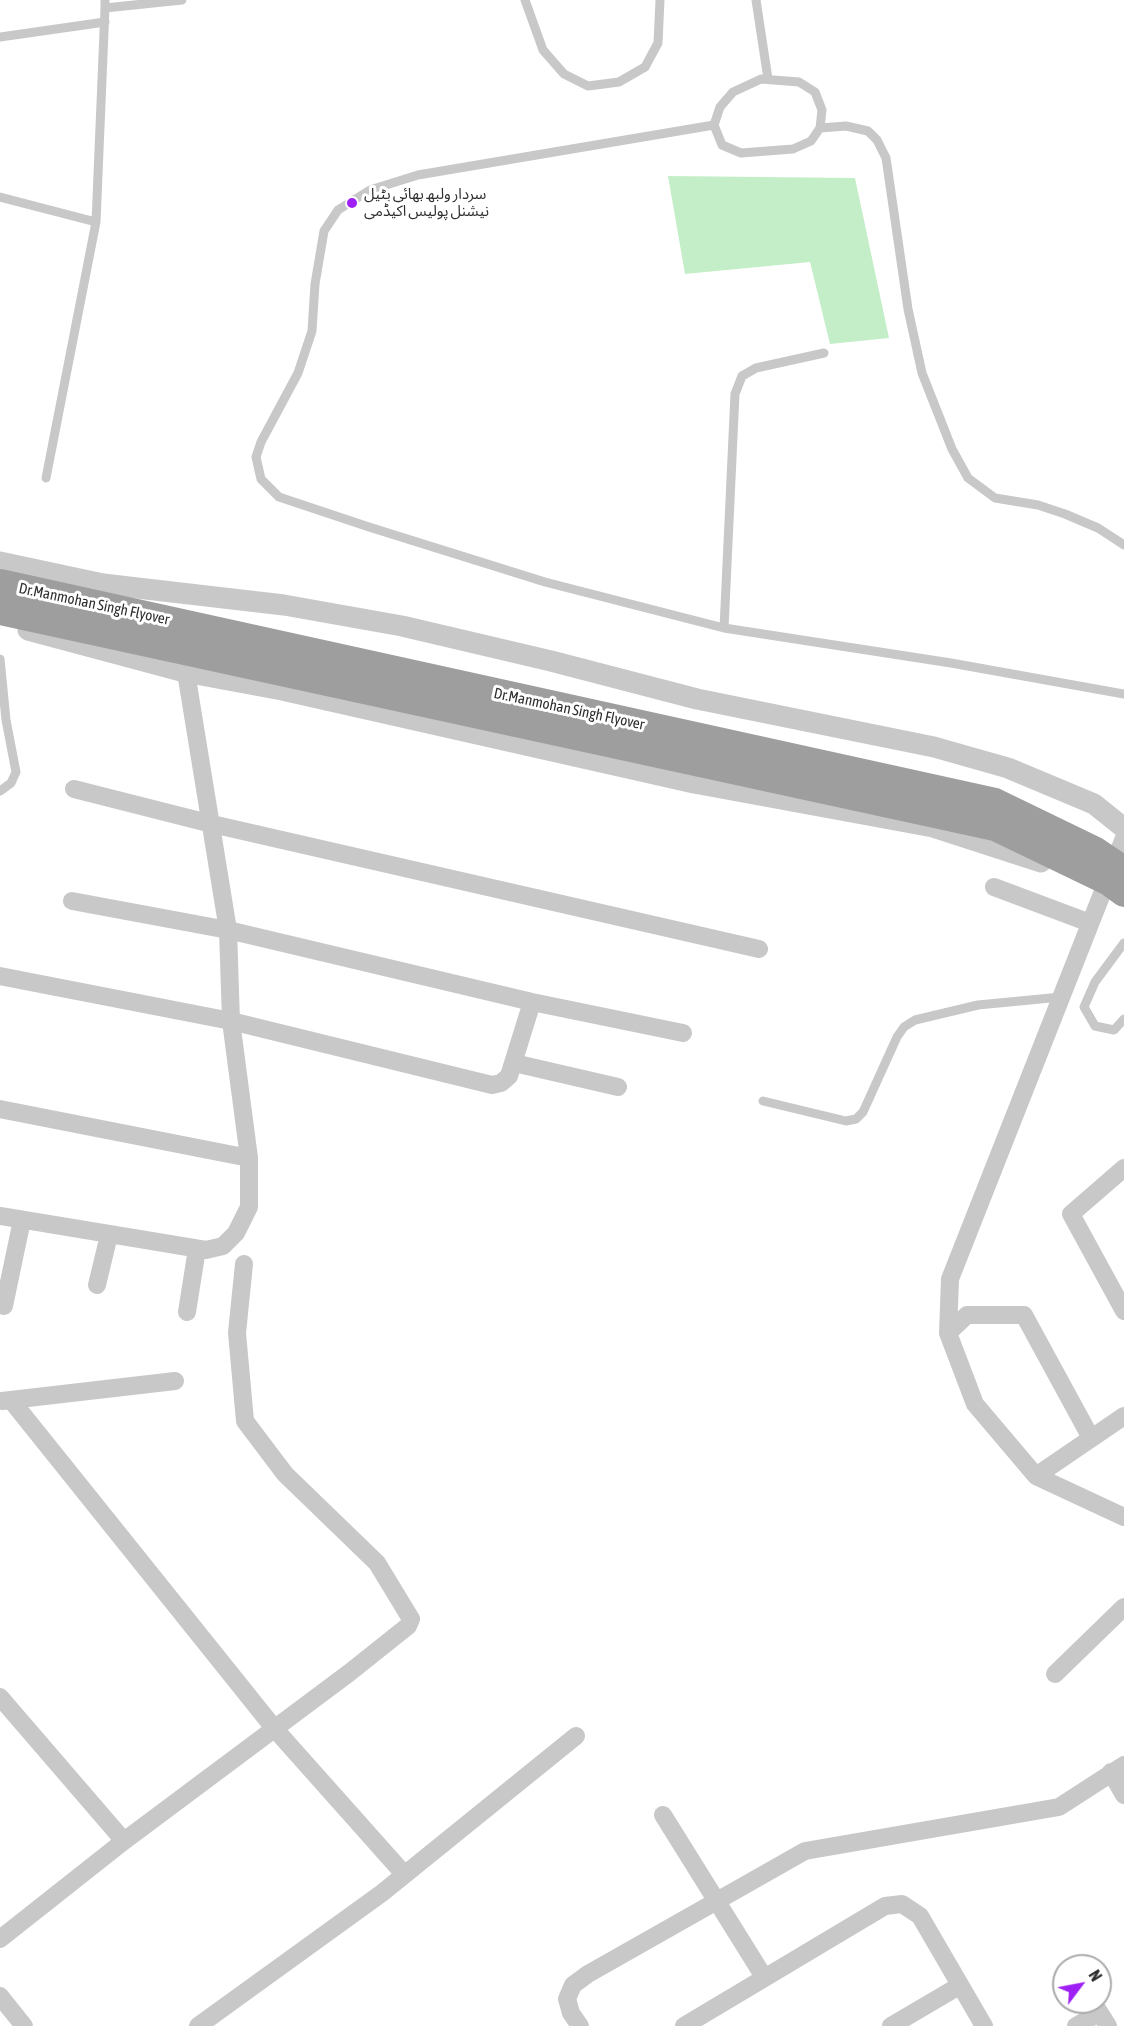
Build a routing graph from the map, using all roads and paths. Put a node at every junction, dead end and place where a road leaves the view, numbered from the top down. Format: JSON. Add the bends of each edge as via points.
{"nodes":[{"id":1,"x":182,"y":0,"type":"edge"},
{"id":2,"x":525,"y":0,"type":"edge"},
{"id":3,"x":660,"y":0,"type":"edge"},
{"id":4,"x":756,"y":0,"type":"edge"},
{"id":5,"x":105,"y":4,"type":"edge"},
{"id":6,"x":105,"y":22,"type":"junction"},
{"id":7,"x":0,"y":37,"type":"edge"},
{"id":8,"x":768,"y":79,"type":"junction"},
{"id":9,"x":714,"y":125,"type":"junction"},
{"id":10,"x":820,"y":128,"type":"junction"},
{"id":11,"x":0,"y":197,"type":"edge"},
{"id":12,"x":96,"y":222,"type":"junction"},
{"id":13,"x":824,"y":353,"type":"dead end"},
{"id":14,"x":46,"y":478,"type":"dead end"},
{"id":15,"x":1124,"y":545,"type":"edge"},
{"id":16,"x":0,"y":562,"type":"edge"},
{"id":17,"x":0,"y":584,"type":"edge"},
{"id":18,"x":177,"y":593,"type":"junction"},
{"id":19,"x":0,"y":611,"type":"edge"},
{"id":20,"x":0,"y":622,"type":"edge"},
{"id":21,"x":724,"y":628,"type":"junction"},
{"id":22,"x":0,"y":659,"type":"edge"},
{"id":23,"x":185,"y":672,"type":"junction"},
{"id":24,"x":1124,"y":694,"type":"edge"},
{"id":25,"x":74,"y":789,"type":"dead end"},
{"id":26,"x":0,"y":791,"type":"edge"},
{"id":27,"x":212,"y":824,"type":"junction"},
{"id":28,"x":1124,"y":828,"type":"edge"},
{"id":29,"x":1124,"y":838,"type":"edge"},
{"id":30,"x":1124,"y":870,"type":"edge"},
{"id":31,"x":994,"y":887,"type":"dead end"},
{"id":32,"x":1113,"y":892,"type":"edge"},
{"id":33,"x":72,"y":901,"type":"dead end"},
{"id":34,"x":1124,"y":904,"type":"edge"},
{"id":35,"x":1090,"y":923,"type":"junction"},
{"id":36,"x":228,"y":930,"type":"junction"},
{"id":37,"x":1124,"y":943,"type":"edge"},
{"id":38,"x":759,"y":949,"type":"dead end"},
{"id":39,"x":0,"y":976,"type":"edge"},
{"id":40,"x":1061,"y":997,"type":"junction"},
{"id":41,"x":532,"y":1002,"type":"junction"},
{"id":42,"x":1124,"y":1019,"type":"edge"},
{"id":43,"x":231,"y":1021,"type":"junction"},
{"id":44,"x":683,"y":1034,"type":"dead end"},
{"id":45,"x":514,"y":1062,"type":"junction"},
{"id":46,"x":618,"y":1086,"type":"dead end"},
{"id":47,"x":763,"y":1101,"type":"dead end"},
{"id":48,"x":0,"y":1109,"type":"edge"},
{"id":49,"x":249,"y":1158,"type":"junction"},
{"id":50,"x":1124,"y":1168,"type":"edge"},
{"id":51,"x":0,"y":1216,"type":"edge"},
{"id":52,"x":22,"y":1220,"type":"junction"},
{"id":53,"x":109,"y":1235,"type":"junction"},
{"id":54,"x":197,"y":1249,"type":"junction"},
{"id":55,"x":244,"y":1264,"type":"dead end"},
{"id":56,"x":97,"y":1285,"type":"dead end"},
{"id":57,"x":1118,"y":1288,"type":"edge"},
{"id":58,"x":4,"y":1306,"type":"dead end"},
{"id":59,"x":1124,"y":1311,"type":"edge"},
{"id":60,"x":187,"y":1312,"type":"dead end"},
{"id":61,"x":948,"y":1333,"type":"junction"},
{"id":62,"x":175,"y":1381,"type":"dead end"},
{"id":63,"x":5,"y":1400,"type":"edge"},
{"id":64,"x":1124,"y":1416,"type":"edge"},
{"id":65,"x":1091,"y":1438,"type":"junction"},
{"id":66,"x":1036,"y":1476,"type":"junction"},
{"id":67,"x":1120,"y":1510,"type":"edge"},
{"id":68,"x":1124,"y":1607,"type":"edge"},
{"id":69,"x":1055,"y":1674,"type":"dead end"},
{"id":70,"x":0,"y":1697,"type":"edge"},
{"id":71,"x":274,"y":1728,"type":"junction"},
{"id":72,"x":576,"y":1736,"type":"dead end"},
{"id":73,"x":1118,"y":1768,"type":"edge"},
{"id":74,"x":1124,"y":1794,"type":"edge"},
{"id":75,"x":663,"y":1815,"type":"dead end"},
{"id":76,"x":124,"y":1841,"type":"junction"},
{"id":77,"x":404,"y":1874,"type":"junction"},
{"id":78,"x":718,"y":1900,"type":"junction"},
{"id":79,"x":0,"y":1939,"type":"edge"},
{"id":80,"x":764,"y":1977,"type":"junction"},
{"id":81,"x":959,"y":1986,"type":"junction"},
{"id":82,"x":0,"y":1996,"type":"edge"},
{"id":83,"x":1100,"y":2014,"type":"edge"},
{"id":84,"x":24,"y":2026,"type":"edge"},
{"id":85,"x":198,"y":2026,"type":"edge"},
{"id":86,"x":580,"y":2026,"type":"edge"},
{"id":87,"x":684,"y":2026,"type":"edge"},
{"id":88,"x":891,"y":2026,"type":"edge"},
{"id":89,"x":984,"y":2026,"type":"edge"},
{"id":90,"x":1076,"y":2026,"type":"edge"}],
"edges":[{"from":1,"to":5,"type":"lane"},
{"from":2,"to":3,"type":"lane","via":[[543,50],[564,74],[588,86],[619,82],[645,67],[658,44]]},
{"from":4,"to":8,"type":"lane"},
{"from":5,"to":6,"type":"lane"},
{"from":6,"to":7,"type":"lane"},
{"from":6,"to":12,"type":"lane"},
{"from":8,"to":9,"type":"lane","via":[[733,92],[720,107]]},
{"from":8,"to":10,"type":"lane","via":[[799,82],[815,92],[822,110]]},
{"from":9,"to":10,"type":"lane","via":[[722,145],[741,153],[793,149],[811,141]]},
{"from":9,"to":21,"type":"lane","via":[[418,176],[370,190],[338,210],[324,231],[312,331],[298,373],[256,457],[261,479],[279,497],[545,582]]},
{"from":10,"to":15,"type":"lane","via":[[846,126],[868,131],[886,158],[908,309],[922,373],[952,449],[968,478],[995,498],[1065,514]]},
{"from":11,"to":12,"type":"lane"},
{"from":12,"to":14,"type":"lane"},
{"from":13,"to":21,"type":"lane","via":[[756,368],[742,376],[735,394]]},
{"from":16,"to":18,"type":"street","via":[[103,584]]},
{"from":17,"to":30,"type":"highway","name":"Dr.Manmohan Singh Flyover","bridge":true,"via":[[995,802],[1094,850]]},
{"from":18,"to":23,"type":"street"},
{"from":18,"to":28,"type":"street","via":[[284,605],[402,626],[697,699],[963,754],[1094,804]]},
{"from":19,"to":32,"type":"highway","name":"Dr.Manmohan Singh Flyover","bridge":true,"via":[[995,827],[1109,882]]},
{"from":20,"to":23,"type":"street"},
{"from":21,"to":24,"type":"lane"},
{"from":22,"to":26,"type":"lane","via":[[16,772],[12,783]]},
{"from":23,"to":27,"type":"street"},
{"from":23,"to":32,"type":"street","via":[[282,690],[694,783],[933,828],[1029,857]]},
{"from":25,"to":27,"type":"street"},
{"from":27,"to":36,"type":"street"},
{"from":27,"to":38,"type":"street"},
{"from":29,"to":32,"type":"street"},
{"from":31,"to":35,"type":"street"},
{"from":32,"to":34,"type":"street"},
{"from":32,"to":35,"type":"street"},
{"from":33,"to":36,"type":"street"},
{"from":35,"to":40,"type":"street"},
{"from":36,"to":41,"type":"street"},
{"from":36,"to":43,"type":"street"},
{"from":37,"to":42,"type":"lane","via":[[1095,982],[1084,1007],[1095,1026],[1114,1030]]},
{"from":39,"to":43,"type":"street"},
{"from":40,"to":47,"type":"lane","via":[[978,1005],[915,1020],[903,1027],[863,1112],[856,1119],[846,1121]]},
{"from":40,"to":61,"type":"street","via":[[950,1279]]},
{"from":41,"to":44,"type":"street"},
{"from":41,"to":45,"type":"street"},
{"from":43,"to":45,"type":"street","via":[[492,1085],[509,1076]]},
{"from":43,"to":49,"type":"street"},
{"from":45,"to":46,"type":"street"},
{"from":48,"to":49,"type":"street"},
{"from":49,"to":54,"type":"street","via":[[249,1207],[236,1233],[223,1246]]},
{"from":50,"to":57,"type":"street","via":[[1071,1214]]},
{"from":51,"to":52,"type":"street"},
{"from":52,"to":53,"type":"street"},
{"from":52,"to":58,"type":"street"},
{"from":53,"to":54,"type":"street"},
{"from":53,"to":56,"type":"street"},
{"from":54,"to":60,"type":"street"},
{"from":55,"to":71,"type":"street","via":[[237,1333],[246,1421],[285,1474],[377,1563],[411,1619],[400,1633]]},
{"from":57,"to":59,"type":"street"},
{"from":61,"to":65,"type":"street","via":[[967,1315],[1024,1315]]},
{"from":61,"to":66,"type":"street","via":[[975,1404]]},
{"from":62,"to":63,"type":"street"},
{"from":63,"to":71,"type":"street"},
{"from":64,"to":65,"type":"street"},
{"from":65,"to":66,"type":"street"},
{"from":66,"to":67,"type":"street"},
{"from":68,"to":69,"type":"street"},
{"from":70,"to":76,"type":"street"},
{"from":71,"to":76,"type":"street"},
{"from":71,"to":77,"type":"street"},
{"from":72,"to":77,"type":"street"},
{"from":73,"to":74,"type":"street"},
{"from":73,"to":78,"type":"street","via":[[1059,1807],[805,1851]]},
{"from":75,"to":78,"type":"street"},
{"from":76,"to":79,"type":"street"},
{"from":77,"to":85,"type":"street"},
{"from":78,"to":80,"type":"street"},
{"from":78,"to":86,"type":"street","via":[[573,1985],[567,1999]]},
{"from":80,"to":81,"type":"street","via":[[885,1906],[902,1904],[920,1916]]},
{"from":80,"to":87,"type":"street"},
{"from":81,"to":88,"type":"street"},
{"from":81,"to":89,"type":"street"},
{"from":82,"to":84,"type":"street"},
{"from":83,"to":90,"type":"street"}]}
